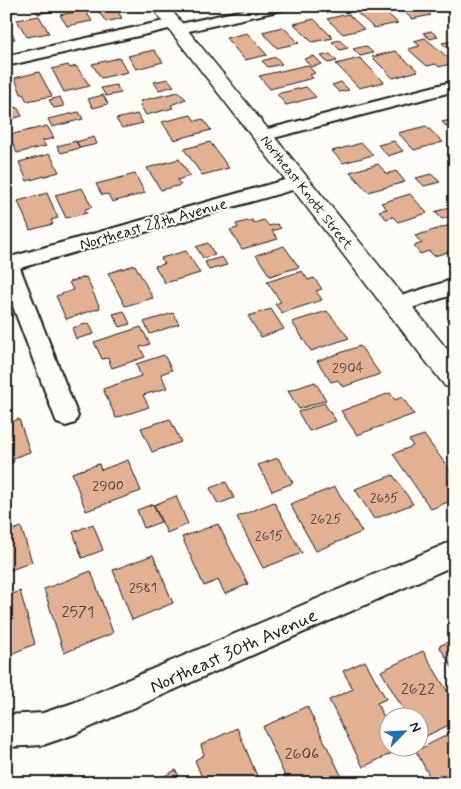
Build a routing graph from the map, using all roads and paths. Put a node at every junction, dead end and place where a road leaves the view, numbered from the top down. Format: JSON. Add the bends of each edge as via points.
{"nodes":[{"id":1,"x":159,"y":6,"type":"edge"},
{"id":2,"x":282,"y":6,"type":"edge"},
{"id":3,"x":174,"y":27,"type":"junction"},
{"id":4,"x":6,"y":61,"type":"edge"},
{"id":5,"x":455,"y":86,"type":"edge"},
{"id":6,"x":262,"y":136,"type":"junction"},
{"id":7,"x":299,"y":182,"type":"junction"},
{"id":8,"x":7,"y":263,"type":"edge"},
{"id":9,"x":455,"y":286,"type":"edge"},
{"id":10,"x":396,"y":305,"type":"junction"},
{"id":11,"x":455,"y":379,"type":"edge"},
{"id":12,"x":66,"y":416,"type":"dead end"},
{"id":13,"x":455,"y":552,"type":"edge"},
{"id":14,"x":6,"y":731,"type":"edge"}],
"edges":[{"from":1,"to":3,"type":"street","name":"Northeast Knott Street"},
{"from":2,"to":3,"type":"street"},
{"from":3,"to":4,"type":"street"},
{"from":3,"to":6,"type":"street","name":"Northeast Knott Street"},
{"from":5,"to":6,"type":"street"},
{"from":6,"to":7,"type":"street","name":"Northeast Knott Street"},
{"from":7,"to":8,"type":"street","name":"Northeast 28th Avenue"},
{"from":7,"to":10,"type":"street","name":"Northeast Knott Street"},
{"from":8,"to":12,"type":"street"},
{"from":9,"to":10,"type":"street"},
{"from":10,"to":11,"type":"street","name":"Northeast Knott Street"},
{"from":13,"to":14,"type":"street","name":"Northeast 30th Avenue","via":[[76,718],[43,729]]}]}
